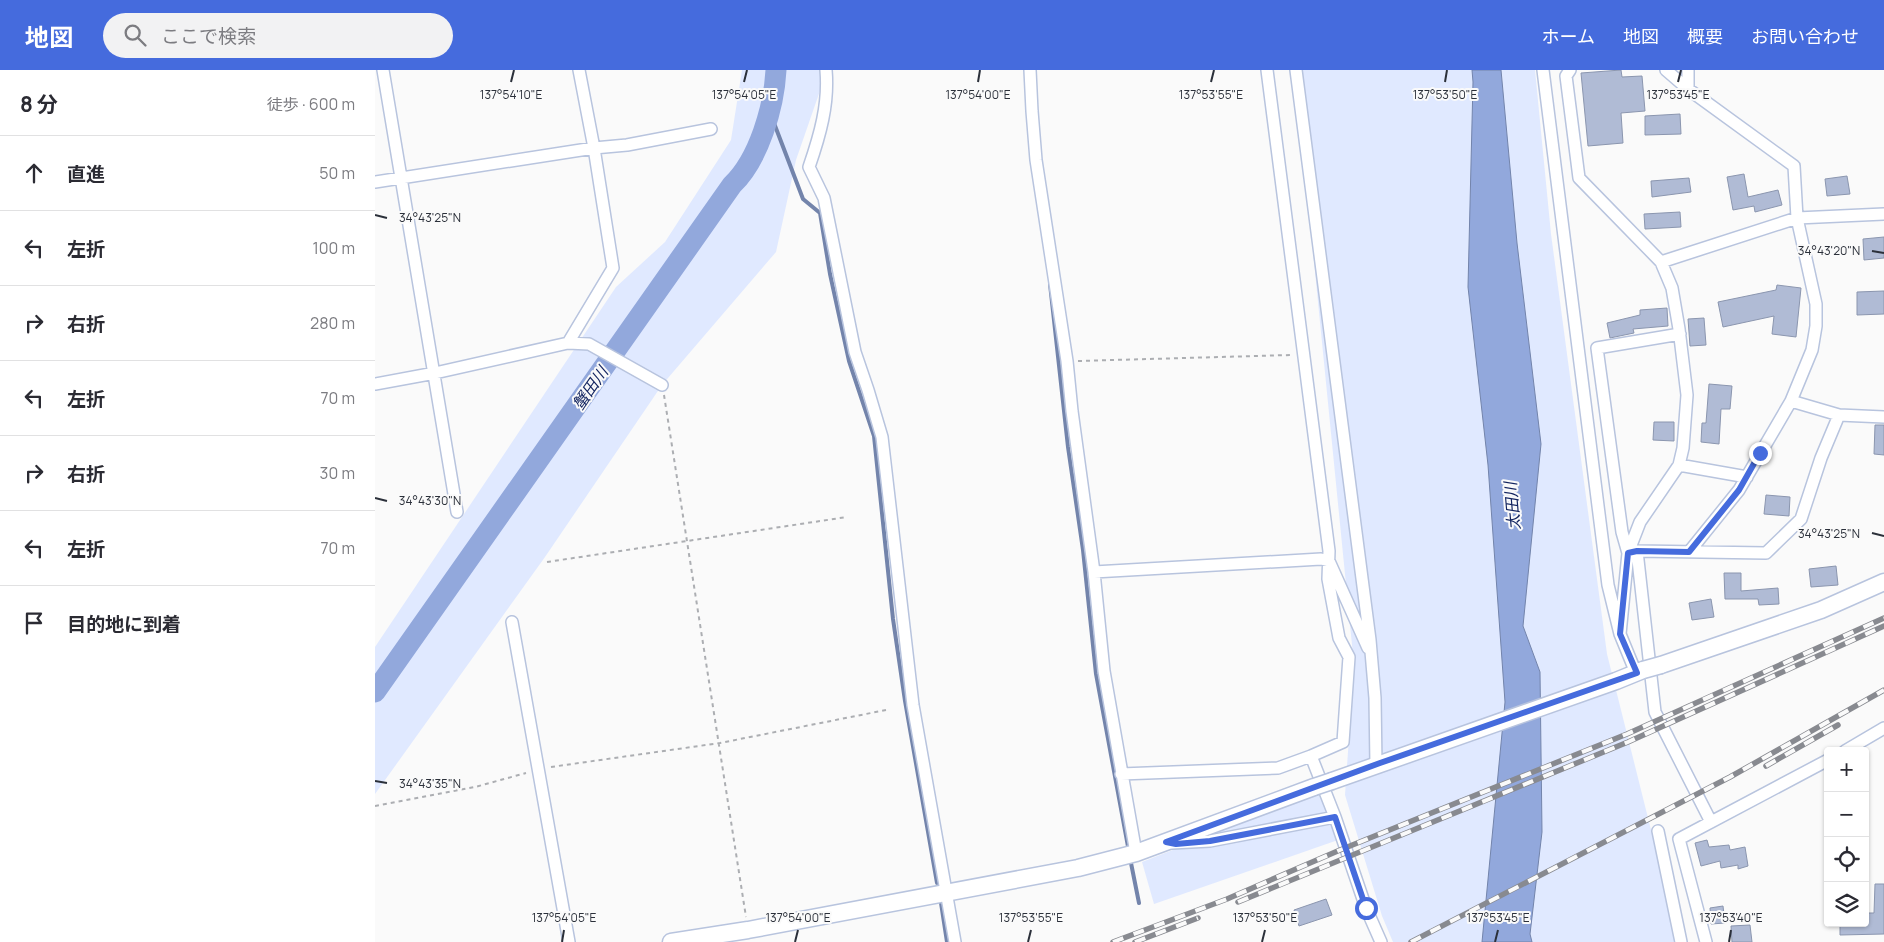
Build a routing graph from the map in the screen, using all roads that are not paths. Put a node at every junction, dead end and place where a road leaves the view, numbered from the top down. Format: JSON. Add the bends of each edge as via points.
{"nodes":[{"id":1,"x":383,"y":70,"type":"edge"},
{"id":2,"x":579,"y":70,"type":"edge"},
{"id":3,"x":826,"y":70,"type":"edge"},
{"id":4,"x":1030,"y":70,"type":"edge"},
{"id":5,"x":1267,"y":70,"type":"edge"},
{"id":6,"x":1295,"y":70,"type":"edge"},
{"id":7,"x":1543,"y":70,"type":"edge"},
{"id":8,"x":1570,"y":70,"type":"edge"},
{"id":9,"x":1666,"y":70,"type":"edge"},
{"id":10,"x":1688,"y":70,"type":"edge"},
{"id":11,"x":1688,"y":89,"type":"junction"},
{"id":12,"x":711,"y":129,"type":"dead end"},
{"id":13,"x":594,"y":148,"type":"junction"},
{"id":14,"x":402,"y":178,"type":"junction"},
{"id":15,"x":375,"y":182,"type":"edge"},
{"id":16,"x":1884,"y":214,"type":"edge"},
{"id":17,"x":1797,"y":218,"type":"junction"},
{"id":18,"x":1661,"y":262,"type":"junction"},
{"id":19,"x":1679,"y":334,"type":"junction"},
{"id":20,"x":568,"y":343,"type":"junction"},
{"id":21,"x":435,"y":373,"type":"junction"},
{"id":22,"x":375,"y":384,"type":"edge"},
{"id":23,"x":662,"y":386,"type":"road end"},
{"id":24,"x":1791,"y":401,"type":"junction"},
{"id":25,"x":1839,"y":415,"type":"junction"},
{"id":26,"x":1884,"y":417,"type":"edge"},
{"id":27,"x":1679,"y":465,"type":"junction"},
{"id":28,"x":1747,"y":477,"type":"junction"},
{"id":29,"x":457,"y":512,"type":"dead end"},
{"id":30,"x":1633,"y":552,"type":"junction"},
{"id":31,"x":1689,"y":552,"type":"junction"},
{"id":32,"x":1329,"y":561,"type":"junction"},
{"id":33,"x":1094,"y":572,"type":"junction"},
{"id":34,"x":1880,"y":586,"type":"edge"},
{"id":35,"x":512,"y":622,"type":"dead end"},
{"id":36,"x":1620,"y":634,"type":"junction"},
{"id":37,"x":1371,"y":654,"type":"junction"},
{"id":38,"x":1640,"y":671,"type":"junction"},
{"id":39,"x":1884,"y":728,"type":"edge"},
{"id":40,"x":1852,"y":747,"type":"edge"},
{"id":41,"x":1311,"y":756,"type":"junction"},
{"id":42,"x":1824,"y":762,"type":"edge"},
{"id":43,"x":1378,"y":764,"type":"junction"},
{"id":44,"x":1121,"y":774,"type":"junction"},
{"id":45,"x":1335,"y":817,"type":"junction"},
{"id":46,"x":1711,"y":822,"type":"junction"},
{"id":47,"x":1658,"y":831,"type":"dead end"},
{"id":48,"x":1166,"y":842,"type":"junction"},
{"id":49,"x":1136,"y":853,"type":"junction"},
{"id":50,"x":948,"y":892,"type":"junction"},
{"id":51,"x":569,"y":942,"type":"edge"},
{"id":52,"x":671,"y":942,"type":"edge"},
{"id":53,"x":955,"y":942,"type":"edge"},
{"id":54,"x":1381,"y":942,"type":"edge"},
{"id":55,"x":1681,"y":942,"type":"edge"},
{"id":56,"x":1706,"y":942,"type":"edge"}],
"edges":[{"from":1,"to":14,"type":"street"},
{"from":2,"to":13,"type":"street"},
{"from":3,"to":50,"type":"street","via":[[822,130],[809,167],[825,198],[855,352],[882,437],[913,705]]},
{"from":4,"to":33,"type":"street","via":[[1036,160],[1067,361]]},
{"from":5,"to":32,"type":"street"},
{"from":6,"to":37,"type":"street"},
{"from":7,"to":36,"type":"street","via":[[1607,585]]},
{"from":8,"to":18,"type":"street","via":[[1567,76],[1579,178]]},
{"from":9,"to":11,"type":"street"},
{"from":10,"to":11,"type":"street"},
{"from":11,"to":17,"type":"street","via":[[1794,166]]},
{"from":12,"to":13,"type":"street"},
{"from":13,"to":14,"type":"street"},
{"from":13,"to":20,"type":"street","via":[[613,268]]},
{"from":14,"to":15,"type":"street"},
{"from":14,"to":21,"type":"street"},
{"from":16,"to":17,"type":"street"},
{"from":17,"to":18,"type":"street"},
{"from":17,"to":24,"type":"street","via":[[1816,311],[1812,350]]},
{"from":18,"to":19,"type":"street","via":[[1672,288]]},
{"from":19,"to":27,"type":"street","via":[[1687,395]]},
{"from":19,"to":30,"type":"street","via":[[1597,348],[1622,532]]},
{"from":20,"to":21,"type":"street"},
{"from":20,"to":23,"type":"street","via":[[589,344]]},
{"from":21,"to":22,"type":"street"},
{"from":21,"to":29,"type":"street"},
{"from":24,"to":25,"type":"street"},
{"from":24,"to":28,"type":"street"},
{"from":25,"to":26,"type":"street"},
{"from":25,"to":31,"type":"street","via":[[1801,519],[1767,553]]},
{"from":27,"to":28,"type":"street"},
{"from":27,"to":30,"type":"street","via":[[1640,522]]},
{"from":28,"to":31,"type":"street"},
{"from":30,"to":31,"type":"street"},
{"from":30,"to":36,"type":"street"},
{"from":30,"to":46,"type":"street","via":[[1655,712]]},
{"from":32,"to":33,"type":"street"},
{"from":32,"to":37,"type":"street"},
{"from":32,"to":41,"type":"street","via":[[1328,579],[1339,638],[1349,657],[1343,742]]},
{"from":33,"to":44,"type":"street","via":[[1104,671]]},
{"from":34,"to":38,"type":"street","bridge":true,"via":[[1821,610]]},
{"from":35,"to":51,"type":"street"},
{"from":36,"to":38,"type":"street"},
{"from":37,"to":43,"type":"street"},
{"from":38,"to":43,"type":"street"},
{"from":39,"to":40,"type":"street"},
{"from":41,"to":44,"type":"street","via":[[1278,768]]},
{"from":41,"to":45,"type":"street"},
{"from":42,"to":46,"type":"street"},
{"from":43,"to":48,"type":"street","bridge":true},
{"from":44,"to":49,"type":"street"},
{"from":45,"to":48,"type":"street","via":[[1210,841]]},
{"from":45,"to":54,"type":"street"},
{"from":46,"to":56,"type":"street","via":[[1679,839]]},
{"from":47,"to":55,"type":"street"},
{"from":48,"to":49,"type":"street"},
{"from":49,"to":50,"type":"street","via":[[1078,868]]},
{"from":50,"to":52,"type":"street"},
{"from":50,"to":53,"type":"street"}]}
